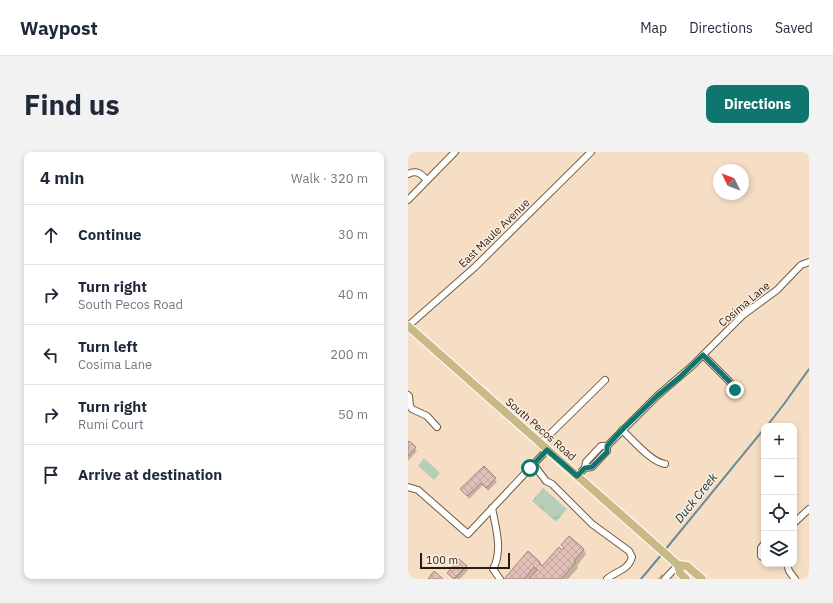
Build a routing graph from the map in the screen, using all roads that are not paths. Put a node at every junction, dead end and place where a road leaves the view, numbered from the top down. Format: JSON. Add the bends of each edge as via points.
{"nodes":[{"id":1,"x":455,"y":152,"type":"edge"},
{"id":2,"x":591,"y":152,"type":"edge"},
{"id":3,"x":408,"y":174,"type":"edge"},
{"id":4,"x":427,"y":180,"type":"junction"},
{"id":5,"x":408,"y":200,"type":"edge"},
{"id":6,"x":809,"y":262,"type":"edge"},
{"id":7,"x":408,"y":326,"type":"edge"},
{"id":8,"x":703,"y":355,"type":"junction"},
{"id":9,"x":605,"y":380,"type":"dead end"},
{"id":10,"x":735,"y":390,"type":"dead end"},
{"id":11,"x":408,"y":395,"type":"edge"},
{"id":12,"x":437,"y":426,"type":"dead end"},
{"id":13,"x":622,"y":430,"type":"junction"},
{"id":14,"x":540,"y":444,"type":"junction"},
{"id":15,"x":607,"y":446,"type":"junction"},
{"id":16,"x":547,"y":450,"type":"junction"},
{"id":17,"x":595,"y":453,"type":"junction"},
{"id":18,"x":601,"y":458,"type":"junction"},
{"id":19,"x":665,"y":464,"type":"dead end"},
{"id":20,"x":534,"y":465,"type":"junction"},
{"id":21,"x":585,"y":468,"type":"junction"},
{"id":22,"x":577,"y":476,"type":"junction"},
{"id":23,"x":408,"y":487,"type":"edge"},
{"id":24,"x":492,"y":508,"type":"junction"},
{"id":25,"x":809,"y":509,"type":"edge"},
{"id":26,"x":797,"y":520,"type":"edge"},
{"id":27,"x":677,"y":563,"type":"junction"},
{"id":28,"x":788,"y":567,"type":"edge"},
{"id":29,"x":500,"y":579,"type":"edge"},
{"id":30,"x":607,"y":579,"type":"edge"},
{"id":31,"x":665,"y":579,"type":"edge"},
{"id":32,"x":686,"y":579,"type":"edge"},
{"id":33,"x":702,"y":579,"type":"edge"},
{"id":34,"x":795,"y":579,"type":"edge"}],
"edges":[{"from":1,"to":4,"type":"street"},
{"from":2,"to":7,"type":"street","name":"East Maule Avenue","via":[[474,267]]},
{"from":3,"to":4,"type":"street","via":[[419,172]]},
{"from":4,"to":5,"type":"street"},
{"from":6,"to":8,"type":"street","name":"Cosima Lane","via":[[801,265],[777,290],[743,315]]},
{"from":7,"to":14,"type":"main road","name":"South Pecos Road"},
{"from":8,"to":10,"type":"street"},
{"from":8,"to":13,"type":"street","name":"Cosima Lane"},
{"from":9,"to":14,"type":"street"},
{"from":11,"to":12,"type":"street","via":[[412,409],[427,416]]},
{"from":13,"to":15,"type":"street","name":"Cosima Lane"},
{"from":13,"to":19,"type":"street","via":[[654,460]]},
{"from":14,"to":16,"type":"main road","name":"South Pecos Road"},
{"from":15,"to":17,"type":"street","name":"Cosima Lane","via":[[601,446]]},
{"from":15,"to":18,"type":"street","name":"Cosima Lane","via":[[607,452]]},
{"from":16,"to":20,"type":"street"},
{"from":16,"to":22,"type":"main road","name":"South Pecos Road"},
{"from":17,"to":18,"type":"street"},
{"from":17,"to":21,"type":"street","name":"Cosima Lane","via":[[586,462]]},
{"from":18,"to":21,"type":"street","name":"Cosima Lane","via":[[592,467]]},
{"from":20,"to":24,"type":"street"},
{"from":20,"to":30,"type":"street","via":[[546,481],[592,524],[629,551],[632,557],[630,564]]},
{"from":21,"to":22,"type":"street","name":"Cosima Lane"},
{"from":22,"to":27,"type":"main road","name":"South Pecos Road"},
{"from":23,"to":24,"type":"street","via":[[418,490],[468,534]]},
{"from":24,"to":29,"type":"street","via":[[499,554],[493,569]]},
{"from":25,"to":26,"type":"street"},
{"from":27,"to":31,"type":"street"},
{"from":27,"to":32,"type":"main road","name":"South Pecos Road","via":[[680,573]]},
{"from":27,"to":33,"type":"main road","via":[[687,566]]},
{"from":28,"to":34,"type":"street"}]}
